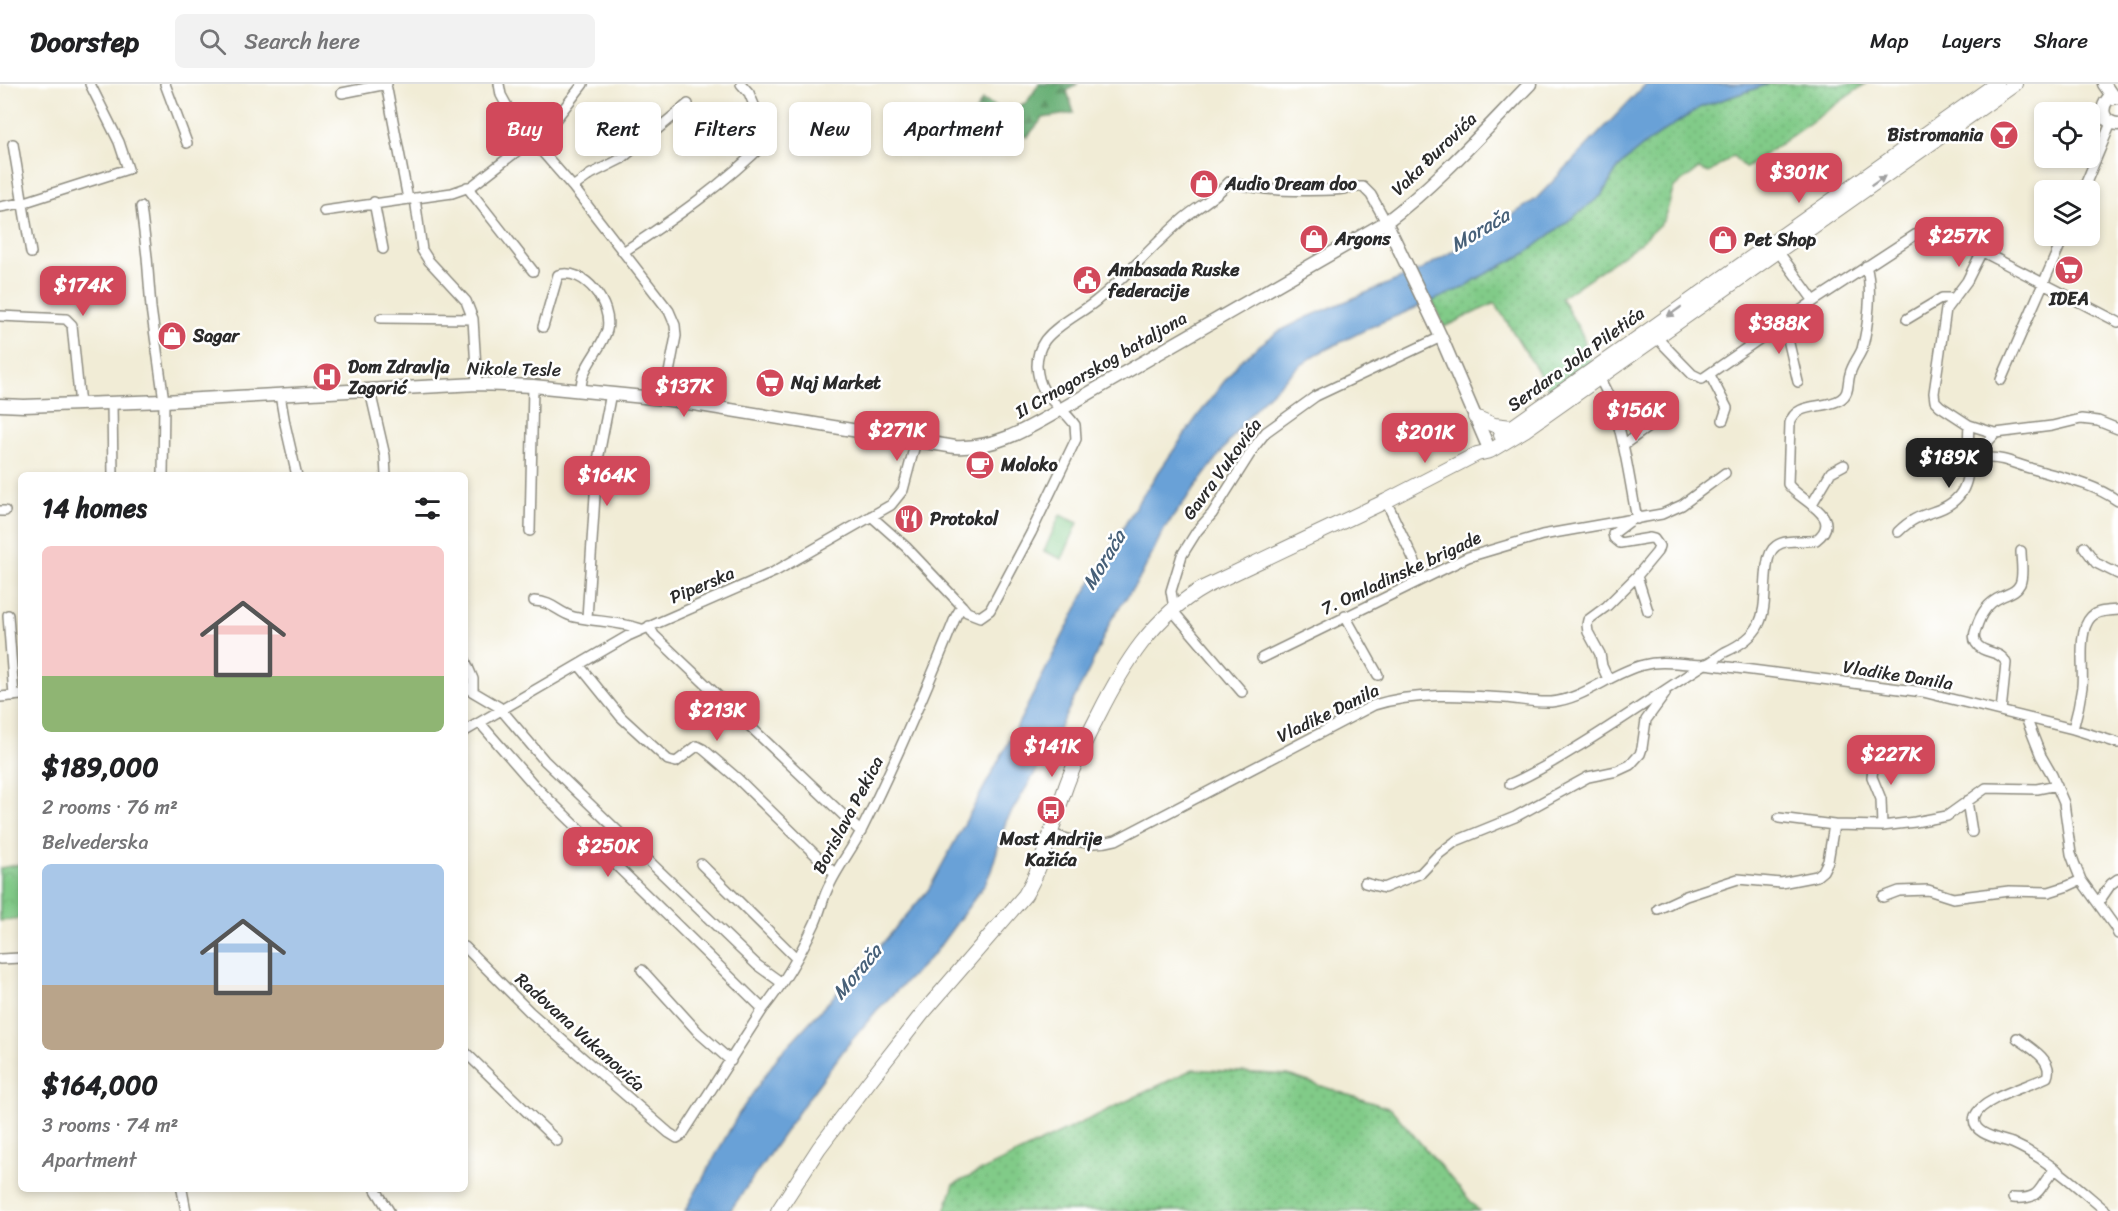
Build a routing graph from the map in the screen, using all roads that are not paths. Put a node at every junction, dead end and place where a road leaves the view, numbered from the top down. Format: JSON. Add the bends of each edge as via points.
{"nodes":[{"id":1,"x":90,"y":84,"type":"edge"},
{"id":2,"x":165,"y":84,"type":"edge"},
{"id":3,"x":387,"y":84,"type":"edge"},
{"id":4,"x":499,"y":84,"type":"edge"},
{"id":5,"x":583,"y":84,"type":"edge"},
{"id":6,"x":741,"y":84,"type":"edge"},
{"id":7,"x":1530,"y":84,"type":"edge"},
{"id":8,"x":1996,"y":84,"type":"edge"},
{"id":9,"x":2015,"y":84,"type":"edge"},
{"id":10,"x":2104,"y":84,"type":"edge"},
{"id":11,"x":342,"y":93,"type":"dead end"},
{"id":12,"x":2115,"y":97,"type":"edge"},
{"id":13,"x":505,"y":102,"type":"edge"},
{"id":14,"x":563,"y":110,"type":"edge"},
{"id":15,"x":673,"y":117,"type":"edge"},
{"id":16,"x":2114,"y":124,"type":"edge"},
{"id":17,"x":187,"y":143,"type":"dead end"},
{"id":18,"x":13,"y":144,"type":"dead end"},
{"id":19,"x":510,"y":156,"type":"edge"},
{"id":20,"x":546,"y":156,"type":"edge"},
{"id":21,"x":2088,"y":180,"type":"edge"},
{"id":22,"x":468,"y":187,"type":"junction"},
{"id":23,"x":573,"y":187,"type":"junction"},
{"id":24,"x":412,"y":199,"type":"junction"},
{"id":25,"x":22,"y":202,"type":"junction"},
{"id":26,"x":374,"y":202,"type":"junction"},
{"id":27,"x":0,"y":207,"type":"edge"},
{"id":28,"x":141,"y":207,"type":"dead end"},
{"id":29,"x":324,"y":211,"type":"dead end"},
{"id":30,"x":1386,"y":222,"type":"junction"},
{"id":31,"x":2060,"y":246,"type":"edge"},
{"id":32,"x":1775,"y":247,"type":"junction"},
{"id":33,"x":383,"y":249,"type":"dead end"},
{"id":34,"x":1982,"y":251,"type":"junction"},
{"id":35,"x":623,"y":252,"type":"junction"},
{"id":36,"x":31,"y":253,"type":"dead end"},
{"id":37,"x":1866,"y":266,"type":"junction"},
{"id":38,"x":533,"y":271,"type":"dead end"},
{"id":39,"x":2043,"y":284,"type":"junction"},
{"id":40,"x":1953,"y":298,"type":"junction"},
{"id":41,"x":1814,"y":301,"type":"junction"},
{"id":42,"x":0,"y":316,"type":"edge"},
{"id":43,"x":381,"y":318,"type":"dead end"},
{"id":44,"x":1907,"y":318,"type":"dead end"},
{"id":45,"x":473,"y":319,"type":"junction"},
{"id":46,"x":1784,"y":322,"type":"junction"},
{"id":47,"x":2118,"y":322,"type":"edge"},
{"id":48,"x":543,"y":327,"type":"dead end"},
{"id":49,"x":1439,"y":334,"type":"junction"},
{"id":50,"x":1657,"y":338,"type":"junction"},
{"id":51,"x":1596,"y":373,"type":"junction"},
{"id":52,"x":1710,"y":375,"type":"junction"},
{"id":53,"x":2001,"y":380,"type":"dead end"},
{"id":54,"x":1798,"y":382,"type":"dead end"},
{"id":55,"x":477,"y":384,"type":"junction"},
{"id":56,"x":533,"y":386,"type":"junction"},
{"id":57,"x":581,"y":389,"type":"junction"},
{"id":58,"x":370,"y":391,"type":"junction"},
{"id":59,"x":611,"y":393,"type":"junction"},
{"id":60,"x":280,"y":395,"type":"junction"},
{"id":61,"x":664,"y":399,"type":"junction"},
{"id":62,"x":164,"y":401,"type":"junction"},
{"id":63,"x":112,"y":403,"type":"junction"},
{"id":64,"x":0,"y":405,"type":"edge"},
{"id":65,"x":80,"y":405,"type":"junction"},
{"id":66,"x":1060,"y":410,"type":"junction"},
{"id":67,"x":1670,"y":412,"type":"dead end"},
{"id":68,"x":1475,"y":417,"type":"junction"},
{"id":69,"x":1723,"y":420,"type":"dead end"},
{"id":70,"x":1969,"y":425,"type":"junction"},
{"id":71,"x":1519,"y":429,"type":"junction"},
{"id":72,"x":2118,"y":429,"type":"edge"},
{"id":73,"x":1996,"y":433,"type":"junction"},
{"id":74,"x":916,"y":441,"type":"junction"},
{"id":75,"x":1623,"y":445,"type":"junction"},
{"id":76,"x":1485,"y":450,"type":"junction"},
{"id":77,"x":1844,"y":465,"type":"dead end"},
{"id":78,"x":112,"y":472,"type":"edge"},
{"id":79,"x":163,"y":472,"type":"edge"},
{"id":80,"x":296,"y":472,"type":"edge"},
{"id":81,"x":386,"y":472,"type":"edge"},
{"id":82,"x":1725,"y":473,"type":"dead end"},
{"id":83,"x":1386,"y":501,"type":"junction"},
{"id":84,"x":2118,"y":501,"type":"edge"},
{"id":85,"x":1812,"y":504,"type":"junction"},
{"id":86,"x":871,"y":516,"type":"junction"},
{"id":87,"x":1633,"y":519,"type":"junction"},
{"id":88,"x":530,"y":531,"type":"dead end"},
{"id":89,"x":1898,"y":532,"type":"dead end"},
{"id":90,"x":2084,"y":547,"type":"dead end"},
{"id":91,"x":2022,"y":551,"type":"dead end"},
{"id":92,"x":2118,"y":574,"type":"edge"},
{"id":93,"x":1637,"y":576,"type":"junction"},
{"id":94,"x":1423,"y":579,"type":"junction"},
{"id":95,"x":534,"y":601,"type":"dead end"},
{"id":96,"x":962,"y":606,"type":"junction"},
{"id":97,"x":1173,"y":609,"type":"junction"},
{"id":98,"x":2118,"y":610,"type":"edge"},
{"id":99,"x":1648,"y":611,"type":"dead end"},
{"id":100,"x":8,"y":615,"type":"dead end"},
{"id":101,"x":1345,"y":616,"type":"junction"},
{"id":102,"x":587,"y":618,"type":"junction"},
{"id":103,"x":645,"y":628,"type":"junction"},
{"id":104,"x":1262,"y":657,"type":"dead end"},
{"id":105,"x":1706,"y":664,"type":"junction"},
{"id":106,"x":579,"y":665,"type":"junction"},
{"id":107,"x":468,"y":667,"type":"edge"},
{"id":108,"x":1378,"y":675,"type":"dead end"},
{"id":109,"x":1608,"y":679,"type":"junction"},
{"id":110,"x":1674,"y":683,"type":"junction"},
{"id":111,"x":469,"y":689,"type":"edge"},
{"id":112,"x":1242,"y":692,"type":"dead end"},
{"id":113,"x":17,"y":695,"type":"edge"},
{"id":114,"x":0,"y":697,"type":"edge"},
{"id":115,"x":502,"y":710,"type":"junction"},
{"id":116,"x":2001,"y":711,"type":"junction"},
{"id":117,"x":2026,"y":718,"type":"junction"},
{"id":118,"x":480,"y":723,"type":"junction"},
{"id":119,"x":468,"y":729,"type":"edge"},
{"id":120,"x":2073,"y":729,"type":"junction"},
{"id":121,"x":2118,"y":743,"type":"edge"},
{"id":122,"x":1875,"y":747,"type":"dead end"},
{"id":123,"x":1510,"y":784,"type":"dead end"},
{"id":124,"x":2057,"y":785,"type":"junction"},
{"id":125,"x":1967,"y":801,"type":"junction"},
{"id":126,"x":1779,"y":818,"type":"dead end"},
{"id":127,"x":1834,"y":825,"type":"junction"},
{"id":128,"x":1882,"y":826,"type":"junction"},
{"id":129,"x":861,"y":832,"type":"junction"},
{"id":130,"x":1972,"y":832,"type":"dead end"},
{"id":131,"x":1051,"y":834,"type":"junction"},
{"id":132,"x":701,"y":864,"type":"dead end"},
{"id":133,"x":835,"y":874,"type":"junction"},
{"id":134,"x":2081,"y":879,"type":"junction"},
{"id":135,"x":2118,"y":879,"type":"edge"},
{"id":136,"x":1365,"y":884,"type":"dead end"},
{"id":137,"x":1883,"y":897,"type":"dead end"},
{"id":138,"x":2098,"y":903,"type":"junction"},
{"id":139,"x":1658,"y":909,"type":"dead end"},
{"id":140,"x":2118,"y":934,"type":"edge"},
{"id":141,"x":468,"y":950,"type":"edge"},
{"id":142,"x":0,"y":958,"type":"edge"},
{"id":143,"x":18,"y":958,"type":"edge"},
{"id":144,"x":796,"y":958,"type":"junction"},
{"id":145,"x":642,"y":970,"type":"dead end"},
{"id":146,"x":782,"y":983,"type":"junction"},
{"id":147,"x":763,"y":1009,"type":"junction"},
{"id":148,"x":2017,"y":1038,"type":"dead end"},
{"id":149,"x":468,"y":1055,"type":"edge"},
{"id":150,"x":730,"y":1061,"type":"junction"},
{"id":151,"x":676,"y":1138,"type":"joint"},
{"id":152,"x":557,"y":1142,"type":"dead end"},
{"id":153,"x":2056,"y":1169,"type":"junction"},
{"id":154,"x":182,"y":1192,"type":"edge"},
{"id":155,"x":379,"y":1192,"type":"edge"},
{"id":156,"x":2013,"y":1198,"type":"dead end"},
{"id":157,"x":186,"y":1211,"type":"edge"},
{"id":158,"x":389,"y":1211,"type":"edge"},
{"id":159,"x":778,"y":1211,"type":"edge"},
{"id":160,"x":2106,"y":1211,"type":"edge"}],
"edges":[{"from":1,"to":25,"type":"street","via":[[128,169]]},
{"from":2,"to":17,"type":"street"},
{"from":3,"to":11,"type":"street"},
{"from":3,"to":24,"type":"street"},
{"from":4,"to":13,"type":"street"},
{"from":5,"to":14,"type":"street"},
{"from":6,"to":35,"type":"street","via":[[749,93],[767,141],[680,214]]},
{"from":7,"to":30,"type":"street","name":"Vaka Đurovića","via":[[1472,144]]},
{"from":8,"to":32,"type":"main road","name":"Serdara Jola Piletića"},
{"from":32,"to":9,"type":"main road","name":"Serdara Jola Piletića","one_way":true},
{"from":10,"to":12,"type":"street"},
{"from":12,"to":16,"type":"street","via":[[2103,108],[2106,119]]},
{"from":15,"to":23,"type":"street","via":[[631,152]]},
{"from":16,"to":21,"type":"street"},
{"from":18,"to":25,"type":"street"},
{"from":19,"to":22,"type":"street"},
{"from":20,"to":23,"type":"street"},
{"from":22,"to":24,"type":"street"},
{"from":22,"to":38,"type":"street"},
{"from":23,"to":35,"type":"street"},
{"from":24,"to":26,"type":"street"},
{"from":24,"to":45,"type":"street","via":[[422,250],[466,301]]},
{"from":25,"to":27,"type":"street"},
{"from":25,"to":36,"type":"street"},
{"from":26,"to":29,"type":"street"},
{"from":26,"to":33,"type":"street"},
{"from":28,"to":62,"type":"street"},
{"from":30,"to":49,"type":"street"},
{"from":30,"to":66,"type":"street","name":"II Crnogorskog bataljona"},
{"from":30,"to":66,"type":"street","via":[[1363,187],[1275,191],[1229,183],[1044,342],[1037,360],[1038,374],[1042,388]]},
{"from":31,"to":39,"type":"street"},
{"from":32,"to":41,"type":"street"},
{"from":32,"to":50,"type":"main road","name":"Serdara Jola Piletića"},
{"from":32,"to":51,"type":"main road","name":"Serdara Jola Piletića","one_way":true},
{"from":34,"to":37,"type":"street","via":[[1945,234],[1926,233],[1915,235]]},
{"from":34,"to":39,"type":"street"},
{"from":34,"to":40,"type":"street"},
{"from":35,"to":61,"type":"street","via":[[663,302],[675,325],[676,339]]},
{"from":37,"to":41,"type":"street"},
{"from":37,"to":85,"type":"street","via":[[1868,317],[1847,390],[1838,401],[1797,411],[1790,423],[1788,484]]},
{"from":39,"to":47,"type":"street"},
{"from":39,"to":53,"type":"street"},
{"from":40,"to":44,"type":"street","via":[[1942,298]]},
{"from":40,"to":70,"type":"street","via":[[1944,316],[1934,398]]},
{"from":41,"to":46,"type":"street"},
{"from":42,"to":65,"type":"street","via":[[70,321]]},
{"from":43,"to":45,"type":"street"},
{"from":45,"to":55,"type":"street"},
{"from":46,"to":52,"type":"street"},
{"from":46,"to":54,"type":"street"},
{"from":48,"to":57,"type":"street","via":[[558,276],[581,279],[605,304],[607,327],[583,375]]},
{"from":49,"to":68,"type":"street"},
{"from":49,"to":97,"type":"street","name":"Gavra Vukovića","via":[[1316,396],[1266,432],[1182,555],[1171,591]]},
{"from":50,"to":51,"type":"main road","name":"Serdara Jola Piletića"},
{"from":50,"to":52,"type":"street","via":[[1692,374],[1702,379]]},
{"from":51,"to":71,"type":"main road","name":"Serdara Jola Piletića"},
{"from":51,"to":75,"type":"street","via":[[1609,397]]},
{"from":52,"to":69,"type":"street","via":[[1727,408]]},
{"from":55,"to":56,"type":"street","name":"Nikole Tesle"},
{"from":55,"to":58,"type":"street","name":"Nikole Tesle"},
{"from":56,"to":57,"type":"street","name":"Nikole Tesle"},
{"from":56,"to":88,"type":"street"},
{"from":57,"to":59,"type":"street","name":"Nikole Tesle"},
{"from":58,"to":60,"type":"street","name":"Nikole Tesle"},
{"from":58,"to":81,"type":"street"},
{"from":59,"to":61,"type":"street","name":"Nikole Tesle"},
{"from":59,"to":102,"type":"street","via":[[597,465]]},
{"from":60,"to":62,"type":"street","name":"Nikole Tesle"},
{"from":60,"to":80,"type":"street"},
{"from":61,"to":74,"type":"street","name":"Nikole Tesle"},
{"from":62,"to":63,"type":"street","name":"Nikole Tesle"},
{"from":62,"to":79,"type":"street"},
{"from":63,"to":65,"type":"street","name":"Nikole Tesle"},
{"from":63,"to":78,"type":"street"},
{"from":64,"to":65,"type":"street","name":"Nikole Tesle"},
{"from":66,"to":74,"type":"street","name":"II Crnogorskog bataljona","via":[[1002,441],[981,446]]},
{"from":66,"to":96,"type":"street","via":[[1076,425],[1077,436],[1031,533],[987,614],[976,617]]},
{"from":67,"to":75,"type":"street"},
{"from":68,"to":71,"type":"main road"},
{"from":68,"to":76,"type":"street"},
{"from":70,"to":73,"type":"street"},
{"from":70,"to":89,"type":"street","via":[[1963,492],[1950,506],[1916,517]]},
{"from":71,"to":76,"type":"main road","name":"Serdara Jola Piletića"},
{"from":72,"to":73,"type":"street","via":[[2081,419]]},
{"from":73,"to":84,"type":"street","via":[[1983,447],[1987,458],[2000,458],[2070,479]]},
{"from":74,"to":86,"type":"street","name":"Piperska","via":[[900,496]]},
{"from":75,"to":87,"type":"street"},
{"from":76,"to":83,"type":"main road","name":"Serdara Jola Piletića"},
{"from":77,"to":85,"type":"street","via":[[1831,472]]},
{"from":82,"to":87,"type":"street","name":"7. Omladinske brigade","via":[[1670,512]]},
{"from":83,"to":94,"type":"street"},
{"from":83,"to":97,"type":"main road","name":"Serdara Jola Piletića","via":[[1205,587]]},
{"from":85,"to":105,"type":"street","via":[[1824,518],[1823,533],[1816,540],[1785,542],[1774,547],[1767,560],[1764,609],[1758,627],[1746,641]]},
{"from":86,"to":96,"type":"street"},
{"from":86,"to":103,"type":"street","name":"Piperska","via":[[774,572]]},
{"from":87,"to":93,"type":"street","via":[[1615,531],[1617,541],[1650,538],[1659,546]]},
{"from":87,"to":94,"type":"street","name":"7. Omladinske brigade","via":[[1542,535],[1495,548]]},
{"from":90,"to":92,"type":"street","via":[[2096,563]]},
{"from":91,"to":116,"type":"street","via":[[2019,586],[1987,606],[1974,636],[1980,648],[1999,654],[2006,663]]},
{"from":93,"to":99,"type":"street"},
{"from":93,"to":109,"type":"street","via":[[1588,620],[1588,632]]},
{"from":94,"to":101,"type":"street","name":"7. Omladinske brigade"},
{"from":95,"to":102,"type":"street"},
{"from":96,"to":129,"type":"street","name":"Borislava Pekica"},
{"from":97,"to":112,"type":"street"},
{"from":97,"to":131,"type":"main road","name":"Serdara Jola Piletića","via":[[1143,640],[1114,684],[1075,763]]},
{"from":98,"to":120,"type":"street","via":[[2091,616],[2085,629],[2082,684]]},
{"from":100,"to":113,"type":"street"},
{"from":101,"to":104,"type":"street","name":"7. Omladinske brigade"},
{"from":101,"to":108,"type":"street"},
{"from":102,"to":103,"type":"street"},
{"from":103,"to":106,"type":"street","name":"Piperska"},
{"from":103,"to":129,"type":"street"},
{"from":105,"to":109,"type":"street","name":"Vladike Danila","via":[[1642,665]]},
{"from":105,"to":110,"type":"street"},
{"from":105,"to":116,"type":"street","name":"Vladike Danila","via":[[1923,692]]},
{"from":106,"to":115,"type":"street","name":"Piperska"},
{"from":106,"to":133,"type":"street","via":[[621,717],[668,760],[676,762],[700,747]]},
{"from":107,"to":111,"type":"street","via":[[473,679]]},
{"from":109,"to":131,"type":"street","name":"Vladike Danila","via":[[1578,697],[1552,702],[1438,696],[1386,701],[1116,840],[1082,843]]},
{"from":110,"to":123,"type":"street","via":[[1599,734]]},
{"from":110,"to":136,"type":"street","via":[[1646,720],[1640,754],[1630,765],[1588,777],[1515,817],[1456,840],[1421,873],[1384,888]]},
{"from":111,"to":115,"type":"street"},
{"from":113,"to":114,"type":"street"},
{"from":115,"to":118,"type":"street","name":"Piperska"},
{"from":115,"to":146,"type":"street","via":[[553,768],[757,965]]},
{"from":116,"to":117,"type":"street","name":"Vladike Danila"},
{"from":117,"to":120,"type":"street","name":"Vladike Danila"},
{"from":117,"to":124,"type":"street"},
{"from":118,"to":119,"type":"street","name":"Piperska"},
{"from":118,"to":147,"type":"street","via":[[534,786]]},
{"from":120,"to":121,"type":"street","name":"Vladike Danila"},
{"from":122,"to":128,"type":"street","via":[[1872,777],[1881,799]]},
{"from":124,"to":125,"type":"street","via":[[2037,789],[1986,788]]},
{"from":124,"to":134,"type":"street","via":[[2064,803],[2071,854]]},
{"from":125,"to":128,"type":"street","via":[[1947,816]]},
{"from":125,"to":130,"type":"street"},
{"from":126,"to":127,"type":"street"},
{"from":127,"to":128,"type":"street"},
{"from":127,"to":139,"type":"street","via":[[1828,861],[1817,876],[1781,883],[1738,879]]},
{"from":129,"to":133,"type":"street","name":"Borislava Pekica"},
{"from":131,"to":159,"type":"main road","name":"Serdara Jola Piletića","via":[[1021,901],[911,1029],[831,1131]]},
{"from":132,"to":144,"type":"street"},
{"from":133,"to":144,"type":"street","name":"Borislava Pekica"},
{"from":134,"to":137,"type":"street","via":[[2049,892],[2009,891],[1953,898],[1928,890],[1899,891]]},
{"from":134,"to":138,"type":"street"},
{"from":135,"to":138,"type":"street"},
{"from":138,"to":140,"type":"street"},
{"from":141,"to":151,"type":"street","name":"Radovana Vukanovića","via":[[530,1012]]},
{"from":142,"to":143,"type":"street"},
{"from":144,"to":146,"type":"street","name":"Borislava Pekica"},
{"from":145,"to":150,"type":"street"},
{"from":146,"to":147,"type":"street","name":"Borislava Pekica"},
{"from":147,"to":150,"type":"street","name":"Borislava Pekica"},
{"from":148,"to":153,"type":"street","via":[[2048,1064],[2047,1077],[1995,1099],[1981,1108],[1974,1120],[1984,1134],[2012,1143]]},
{"from":149,"to":152,"type":"street"},
{"from":150,"to":151,"type":"street","name":"Borislava Pekica","via":[[684,1133]]},
{"from":153,"to":156,"type":"street","via":[[2038,1193],[2024,1199]]},
{"from":153,"to":160,"type":"street"},
{"from":154,"to":157,"type":"street"},
{"from":155,"to":158,"type":"street"}]}
